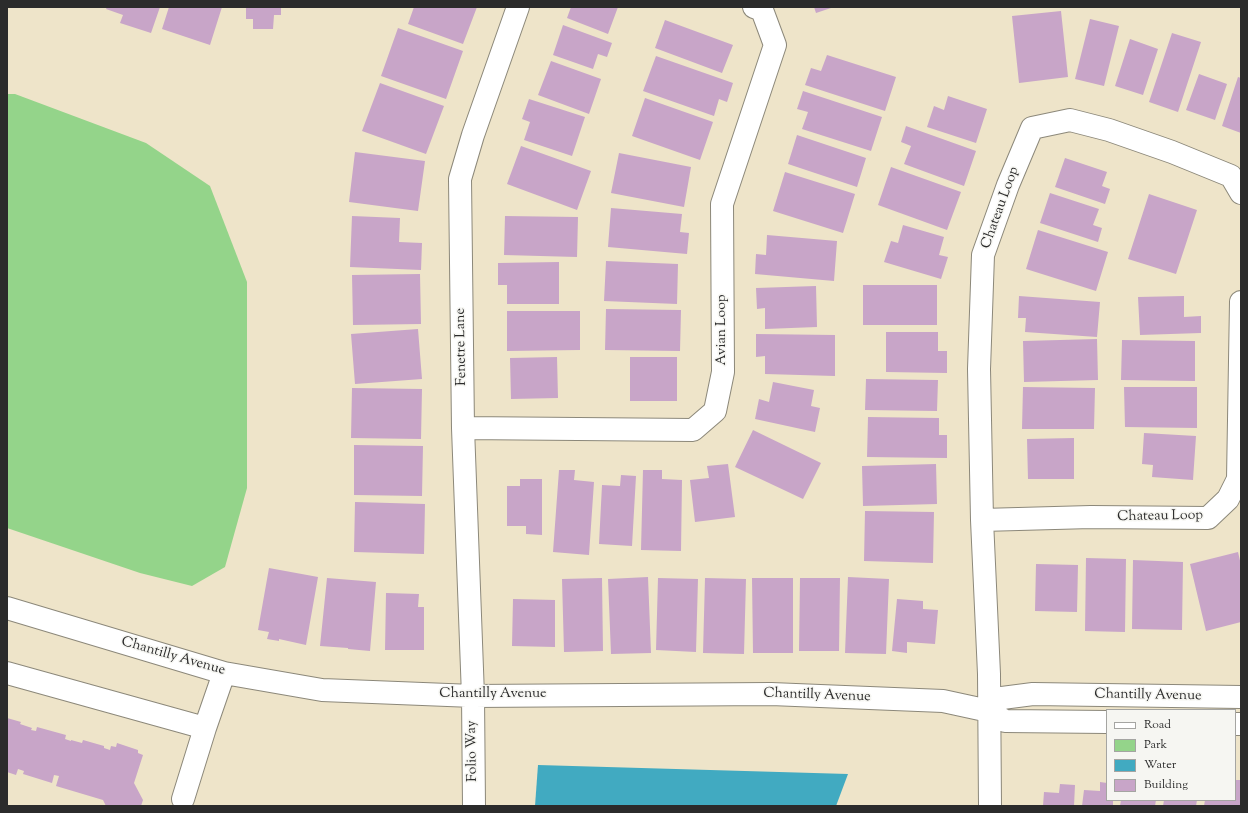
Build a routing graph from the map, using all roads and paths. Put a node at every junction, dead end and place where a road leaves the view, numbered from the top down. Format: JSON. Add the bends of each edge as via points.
{"nodes":[{"id":1,"x":518,"y":7,"type":"edge"},
{"id":2,"x":754,"y":7,"type":"edge"},
{"id":3,"x":1241,"y":193,"type":"edge"},
{"id":4,"x":1241,"y":302,"type":"edge"},
{"id":5,"x":463,"y":428,"type":"junction"},
{"id":6,"x":982,"y":520,"type":"junction"},
{"id":7,"x":7,"y":608,"type":"edge"},
{"id":8,"x":224,"y":673,"type":"junction"},
{"id":9,"x":7,"y":674,"type":"edge"},
{"id":10,"x":473,"y":696,"type":"junction"},
{"id":11,"x":1241,"y":697,"type":"edge"},
{"id":12,"x":989,"y":711,"type":"junction"},
{"id":13,"x":1106,"y":722,"type":"edge"},
{"id":14,"x":205,"y":728,"type":"junction"},
{"id":15,"x":183,"y":798,"type":"dead end"},
{"id":16,"x":474,"y":806,"type":"edge"},
{"id":17,"x":990,"y":806,"type":"edge"}],
"edges":[{"from":1,"to":5,"type":"street","name":"Fenetre Lane","via":[[460,179]]},
{"from":2,"to":5,"type":"street","name":"Avian Loop","via":[[762,10],[775,45],[722,204],[723,372],[715,411],[693,430]]},
{"from":3,"to":6,"type":"street","name":"Chateau Loop","via":[[1231,176],[1109,130],[1070,120],[1032,128],[983,255],[979,369]]},
{"from":4,"to":6,"type":"street","name":"Chateau Loop","via":[[1238,479],[1228,499],[1208,518],[1092,517]]},
{"from":5,"to":10,"type":"street","name":"Fenetre Lane"},
{"from":6,"to":12,"type":"street","name":"Chateau Loop"},
{"from":7,"to":8,"type":"street","name":"Chantilly Avenue"},
{"from":8,"to":10,"type":"street","name":"Chantilly Avenue","via":[[322,690]]},
{"from":8,"to":14,"type":"street"},
{"from":9,"to":14,"type":"street"},
{"from":10,"to":12,"type":"street","name":"Chantilly Avenue","via":[[771,694],[943,701]]},
{"from":10,"to":16,"type":"street","name":"Folio Way"},
{"from":11,"to":12,"type":"street","name":"Chantilly Avenue","via":[[1033,694],[1002,698]]},
{"from":12,"to":13,"type":"street","name":"Chantilly Avenue","via":[[1005,721]]},
{"from":12,"to":17,"type":"street","name":"Chateau Loop"},
{"from":14,"to":15,"type":"street"}]}
